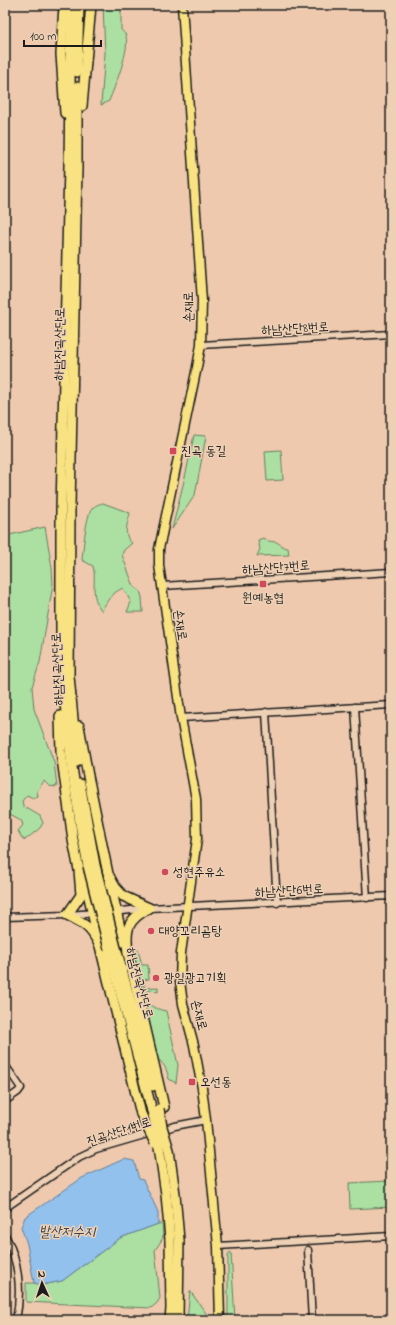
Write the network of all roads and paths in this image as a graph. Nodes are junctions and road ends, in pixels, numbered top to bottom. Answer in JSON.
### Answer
{"nodes":[{"id":1,"x":64,"y":5,"type":"edge"},
{"id":2,"x":71,"y":5,"type":"edge"},
{"id":3,"x":79,"y":5,"type":"edge"},
{"id":4,"x":91,"y":5,"type":"edge"},
{"id":5,"x":182,"y":5,"type":"edge"},
{"id":6,"x":73,"y":167,"type":"junction"},
{"id":7,"x":391,"y":334,"type":"edge"},
{"id":8,"x":201,"y":345,"type":"junction"},
{"id":9,"x":65,"y":508,"type":"junction"},
{"id":10,"x":391,"y":572,"type":"edge"},
{"id":11,"x":162,"y":586,"type":"junction"},
{"id":12,"x":65,"y":654,"type":"junction"},
{"id":13,"x":391,"y":705,"type":"edge"},
{"id":14,"x":355,"y":707,"type":"junction"},
{"id":15,"x":266,"y":712,"type":"junction"},
{"id":16,"x":181,"y":718,"type":"junction"},
{"id":17,"x":79,"y":870,"type":"junction"},
{"id":18,"x":108,"y":874,"type":"junction"},
{"id":19,"x":391,"y":896,"type":"edge"},
{"id":20,"x":366,"y":898,"type":"junction"},
{"id":21,"x":277,"y":903,"type":"junction"},
{"id":22,"x":149,"y":908,"type":"junction"},
{"id":23,"x":187,"y":908,"type":"junction"},
{"id":24,"x":117,"y":912,"type":"junction"},
{"id":25,"x":93,"y":913,"type":"junction"},
{"id":26,"x":67,"y":915,"type":"junction"},
{"id":27,"x":5,"y":917,"type":"edge"},
{"id":28,"x":100,"y":946,"type":"junction"},
{"id":29,"x":128,"y":953,"type":"junction"},
{"id":30,"x":5,"y":1065,"type":"edge"},
{"id":31,"x":5,"y":1101,"type":"edge"},
{"id":32,"x":158,"y":1109,"type":"junction"},
{"id":33,"x":206,"y":1120,"type":"junction"},
{"id":34,"x":158,"y":1151,"type":"junction"},
{"id":35,"x":5,"y":1208,"type":"edge"},
{"id":36,"x":5,"y":1235,"type":"edge"},
{"id":37,"x":391,"y":1236,"type":"edge"},
{"id":38,"x":175,"y":1240,"type":"junction"},
{"id":39,"x":218,"y":1246,"type":"junction"},
{"id":40,"x":308,"y":1250,"type":"dead end"},
{"id":41,"x":16,"y":1320,"type":"edge"},
{"id":42,"x":170,"y":1320,"type":"edge"},
{"id":43,"x":178,"y":1320,"type":"edge"},
{"id":44,"x":220,"y":1320,"type":"edge"},
{"id":45,"x":312,"y":1320,"type":"edge"}],
"edges":[{"from":1,"to":6,"type":"highway"},
{"from":2,"to":6,"type":"highway"},
{"from":3,"to":6,"type":"highway","name":"하남진곡산단로"},
{"from":4,"to":6,"type":"highway"},
{"from":5,"to":8,"type":"main road","name":"손재로"},
{"from":6,"to":9,"type":"highway","name":"하남진곡산단로"},
{"from":7,"to":8,"type":"street","name":"하남산단8번로"},
{"from":8,"to":11,"type":"main road","name":"손재로"},
{"from":9,"to":12,"type":"highway","name":"하남진곡산단로"},
{"from":9,"to":12,"type":"highway","name":"하남진곡산단로"},
{"from":10,"to":11,"type":"street","name":"하남산단7번로"},
{"from":11,"to":16,"type":"main road","name":"손재로"},
{"from":12,"to":17,"type":"highway"},
{"from":12,"to":18,"type":"highway"},
{"from":12,"to":32,"type":"highway","name":"하남진곡산단로","bridge":true},
{"from":13,"to":14,"type":"street"},
{"from":14,"to":15,"type":"street"},
{"from":14,"to":20,"type":"street"},
{"from":15,"to":16,"type":"street"},
{"from":15,"to":21,"type":"street"},
{"from":16,"to":23,"type":"main road","name":"손재로"},
{"from":17,"to":25,"type":"highway"},
{"from":17,"to":26,"type":"highway"},
{"from":18,"to":22,"type":"highway"},
{"from":18,"to":24,"type":"highway"},
{"from":19,"to":20,"type":"street","name":"하남산단6번로"},
{"from":20,"to":21,"type":"street","name":"하남산단6번로"},
{"from":21,"to":23,"type":"street","name":"하남산단6번로"},
{"from":22,"to":23,"type":"street","name":"하남산단6번로"},
{"from":22,"to":24,"type":"street","name":"하남산단6번로"},
{"from":22,"to":29,"type":"highway"},
{"from":23,"to":33,"type":"main road","name":"손재로"},
{"from":24,"to":25,"type":"street","name":"하남산단6번로"},
{"from":24,"to":29,"type":"highway"},
{"from":25,"to":26,"type":"street","name":"하남산단6번로"},
{"from":25,"to":28,"type":"highway"},
{"from":26,"to":27,"type":"street","name":"하남산단6번로"},
{"from":26,"to":28,"type":"highway"},
{"from":28,"to":34,"type":"highway","bridge":true},
{"from":29,"to":32,"type":"highway"},
{"from":30,"to":31,"type":"street"},
{"from":32,"to":34,"type":"highway","name":"하남진곡산단로","bridge":true},
{"from":32,"to":38,"type":"highway","name":"하남진곡산단로","bridge":true},
{"from":33,"to":35,"type":"street","name":"진곡산단1번로"},
{"from":33,"to":39,"type":"main road","name":"손재로"},
{"from":34,"to":38,"type":"highway","name":"하남진곡산단로","bridge":true},
{"from":36,"to":41,"type":"street"},
{"from":37,"to":39,"type":"street"},
{"from":38,"to":42,"type":"highway","name":"하남진곡산단로"},
{"from":38,"to":43,"type":"highway","name":"하남진곡산단로"},
{"from":39,"to":44,"type":"main road","name":"손재로"},
{"from":40,"to":45,"type":"street"}]}
